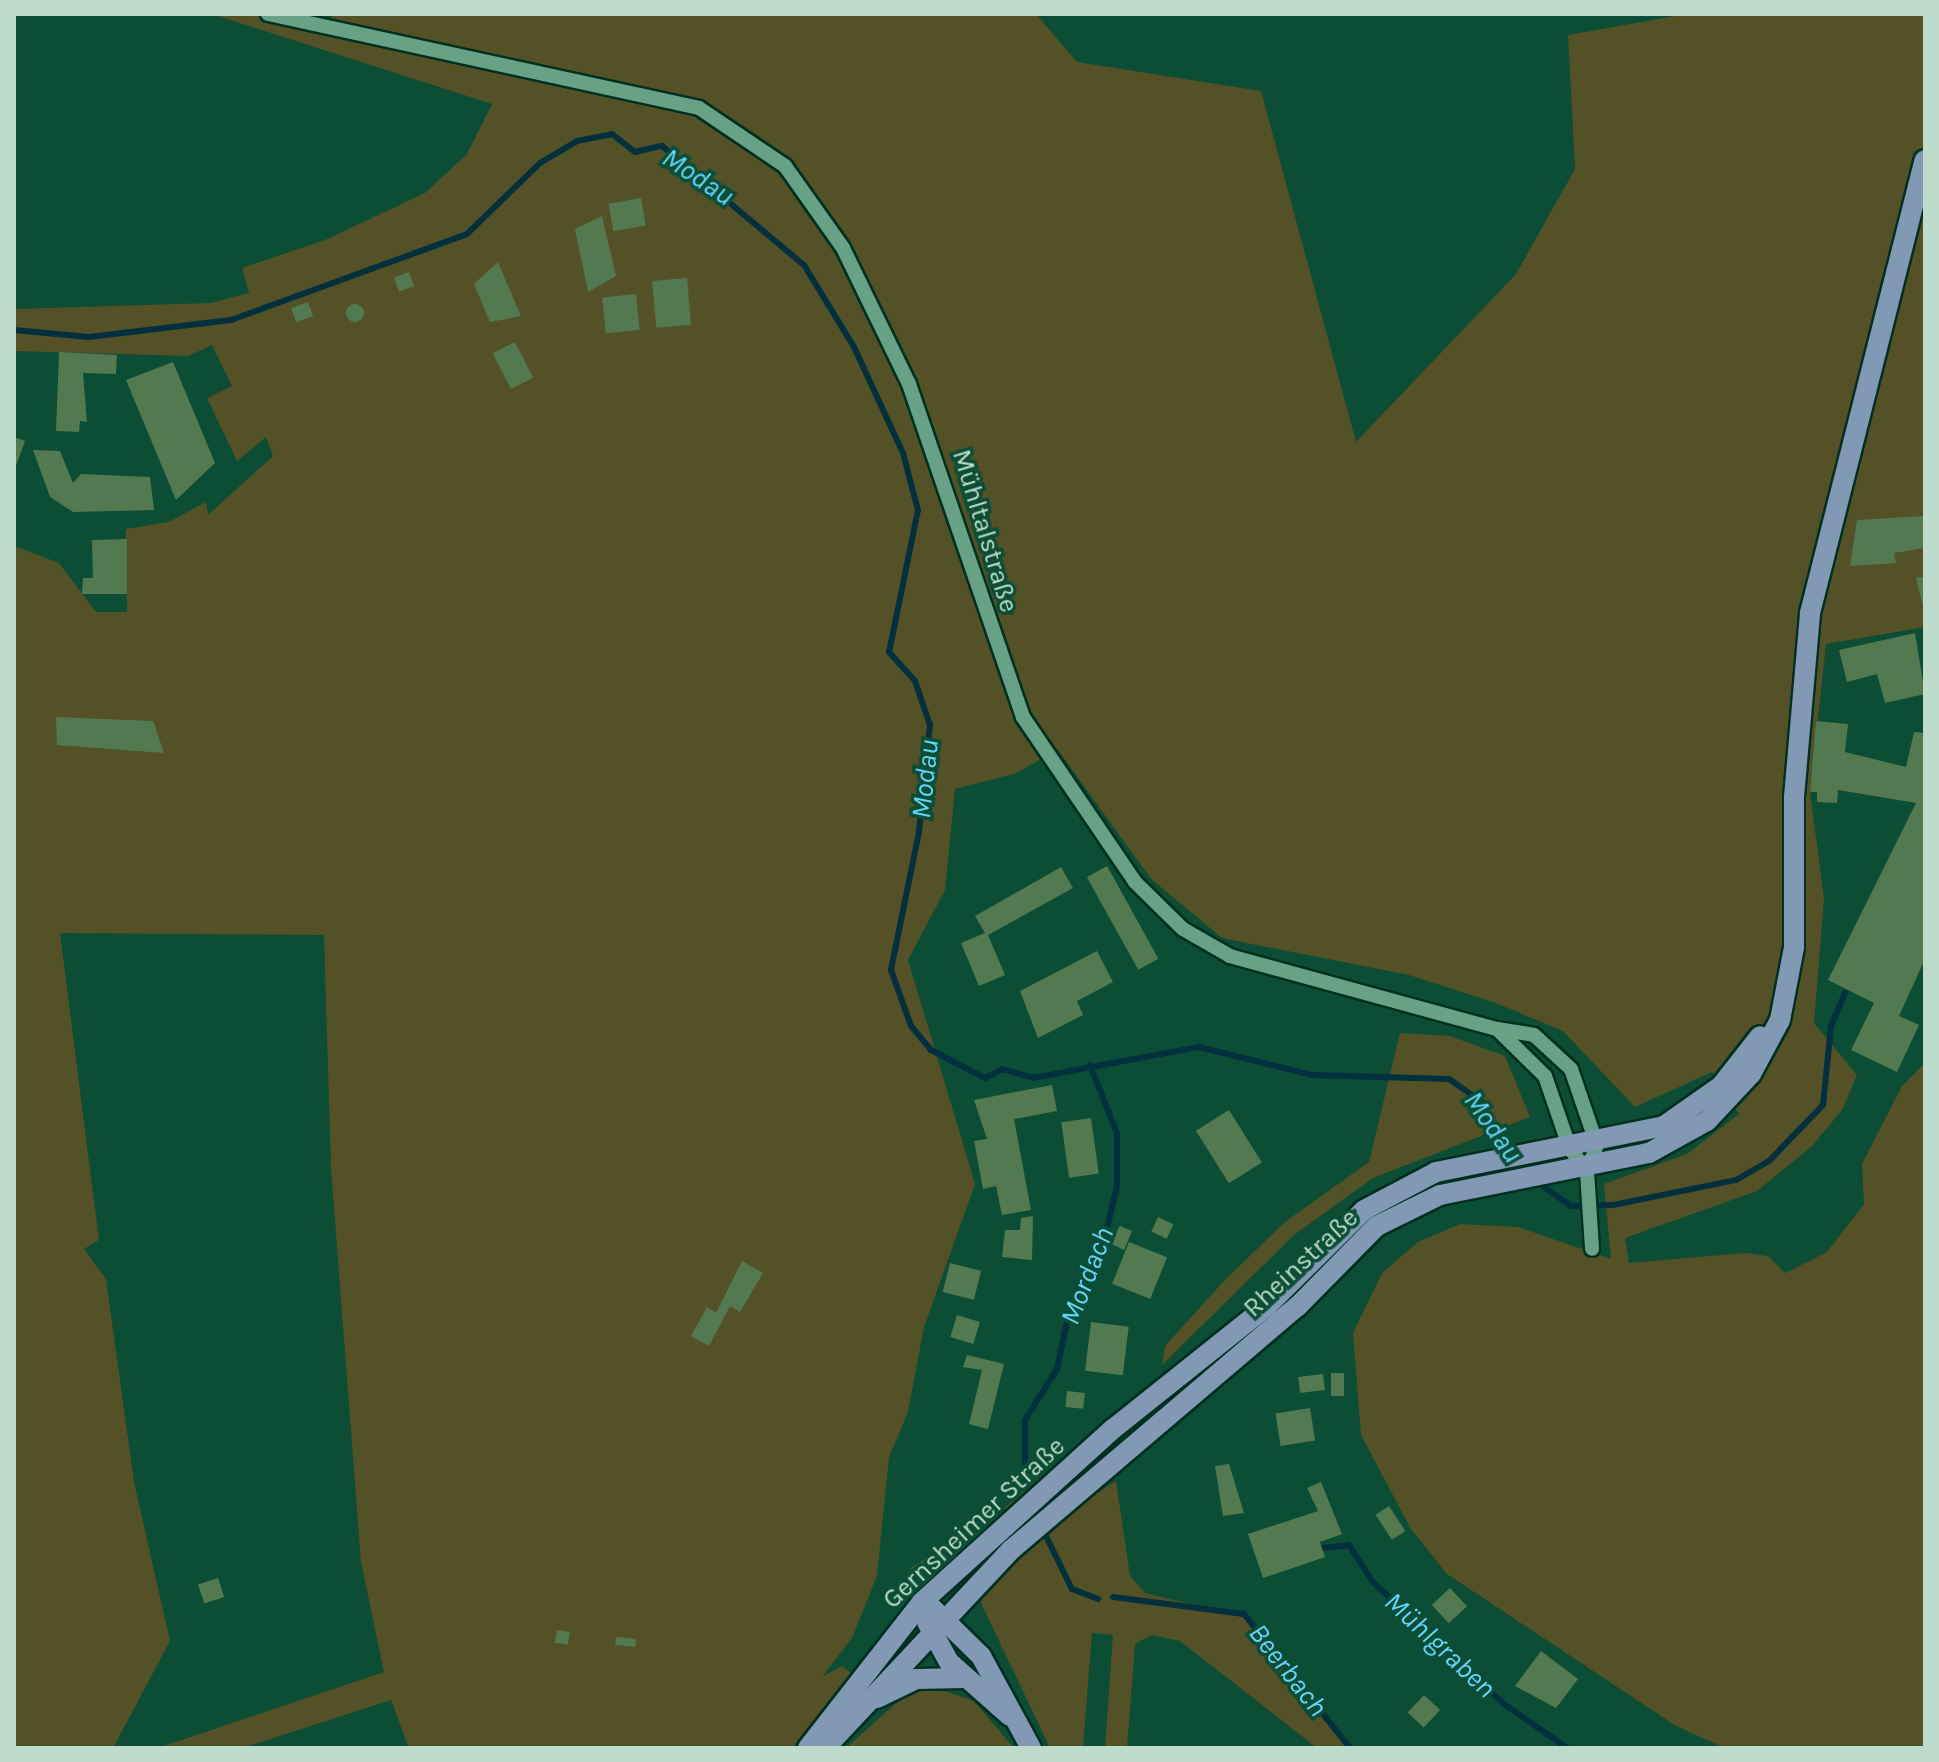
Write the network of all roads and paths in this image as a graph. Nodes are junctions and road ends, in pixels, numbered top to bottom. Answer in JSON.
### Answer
{"nodes":[{"id":1,"x":268,"y":14,"type":"edge"},
{"id":2,"x":1925,"y":160,"type":"edge"},
{"id":3,"x":1790,"y":975,"type":"junction"},
{"id":4,"x":1497,"y":1029,"type":"junction"},
{"id":5,"x":1597,"y":1145,"type":"junction"},
{"id":6,"x":1570,"y":1149,"type":"junction"},
{"id":7,"x":1588,"y":1180,"type":"junction"},
{"id":8,"x":1592,"y":1249,"type":"dead end"},
{"id":9,"x":1090,"y":1450,"type":"joint"},
{"id":10,"x":1106,"y":1467,"type":"joint"},
{"id":11,"x":922,"y":1602,"type":"junction"},
{"id":12,"x":943,"y":1615,"type":"junction"},
{"id":13,"x":929,"y":1632,"type":"junction"},
{"id":14,"x":965,"y":1678,"type":"junction"},
{"id":15,"x":863,"y":1705,"type":"junction"},
{"id":16,"x":1028,"y":1739,"type":"edge"},
{"id":17,"x":808,"y":1748,"type":"edge"},
{"id":18,"x":825,"y":1748,"type":"edge"}],
"edges":[{"from":1,"to":4,"type":"street","name":"Mühltalstraße"},
{"from":2,"to":3,"type":"main road"},
{"from":3,"to":5,"type":"main road","name":"Rheinstraße"},
{"from":3,"to":7,"type":"main road","name":"Rheinstraße"},
{"from":4,"to":5,"type":"street"},
{"from":4,"to":6,"type":"street","name":"Mühltalstraße"},
{"from":5,"to":6,"type":"main road","name":"Rheinstraße"},
{"from":5,"to":7,"type":"street"},
{"from":6,"to":7,"type":"street","name":"Mühltalstraße"},
{"from":6,"to":9,"type":"main road","name":"Rheinstraße"},
{"from":7,"to":8,"type":"street"},
{"from":7,"to":10,"type":"main road","name":"Rheinstraße"},
{"from":9,"to":11,"type":"main road","name":"Gernsheimer Straße"},
{"from":10,"to":12,"type":"main road","name":"Gernsheimer Straße"},
{"from":11,"to":12,"type":"main road"},
{"from":11,"to":13,"type":"main road"},
{"from":11,"to":17,"type":"main road","name":"Gernsheimer Straße"},
{"from":12,"to":13,"type":"main road"},
{"from":12,"to":16,"type":"main road"},
{"from":13,"to":14,"type":"main road"},
{"from":13,"to":15,"type":"main road","name":"Gernsheimer Straße"},
{"from":14,"to":15,"type":"main road"},
{"from":14,"to":16,"type":"main road"},
{"from":15,"to":18,"type":"main road","name":"Gernsheimer Straße"}]}
